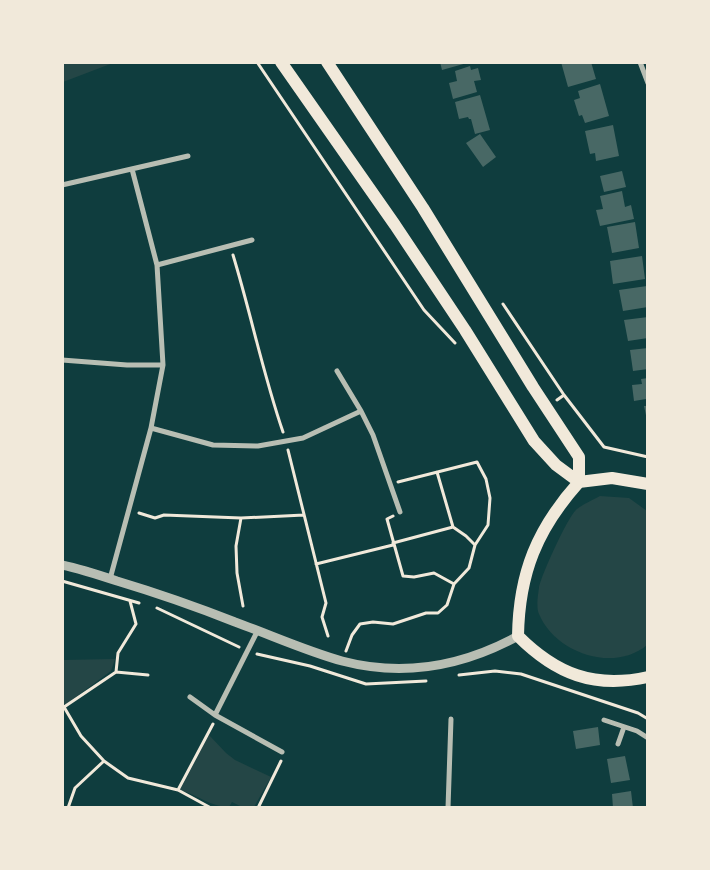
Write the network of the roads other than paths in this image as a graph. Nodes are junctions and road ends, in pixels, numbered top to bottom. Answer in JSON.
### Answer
{"nodes":[{"id":1,"x":281,"y":62,"type":"edge"},
{"id":2,"x":327,"y":62,"type":"edge"},
{"id":3,"x":640,"y":62,"type":"edge"},
{"id":4,"x":648,"y":83,"type":"edge"},
{"id":5,"x":188,"y":156,"type":"dead end"},
{"id":6,"x":132,"y":169,"type":"junction"},
{"id":7,"x":62,"y":185,"type":"edge"},
{"id":8,"x":252,"y":240,"type":"dead end"},
{"id":9,"x":157,"y":265,"type":"junction"},
{"id":10,"x":62,"y":360,"type":"edge"},
{"id":11,"x":163,"y":365,"type":"junction"},
{"id":12,"x":337,"y":370,"type":"dead end"},
{"id":13,"x":361,"y":411,"type":"junction"},
{"id":14,"x":151,"y":428,"type":"junction"},
{"id":15,"x":579,"y":482,"type":"junction"},
{"id":16,"x":648,"y":484,"type":"edge"},
{"id":17,"x":400,"y":512,"type":"road end"},
{"id":18,"x":62,"y":565,"type":"edge"},
{"id":19,"x":110,"y":579,"type":"junction"},
{"id":20,"x":258,"y":630,"type":"junction"},
{"id":21,"x":518,"y":636,"type":"junction"},
{"id":22,"x":648,"y":677,"type":"edge"},
{"id":23,"x":190,"y":697,"type":"dead end"},
{"id":24,"x":216,"y":715,"type":"junction"},
{"id":25,"x":451,"y":719,"type":"dead end"},
{"id":26,"x":604,"y":720,"type":"dead end"},
{"id":27,"x":624,"y":727,"type":"junction"},
{"id":28,"x":648,"y":738,"type":"edge"},
{"id":29,"x":618,"y":744,"type":"dead end"},
{"id":30,"x":282,"y":752,"type":"road end"},
{"id":31,"x":448,"y":808,"type":"edge"}],
"edges":[{"from":1,"to":15,"type":"main road"},
{"from":2,"to":15,"type":"main road"},
{"from":3,"to":4,"type":"street"},
{"from":5,"to":6,"type":"street"},
{"from":6,"to":7,"type":"street"},
{"from":6,"to":9,"type":"street"},
{"from":8,"to":9,"type":"street"},
{"from":9,"to":11,"type":"street"},
{"from":10,"to":11,"type":"street"},
{"from":11,"to":14,"type":"street"},
{"from":12,"to":13,"type":"street"},
{"from":13,"to":14,"type":"street"},
{"from":13,"to":17,"type":"street"},
{"from":14,"to":19,"type":"street"},
{"from":15,"to":16,"type":"main road"},
{"from":15,"to":21,"type":"main road"},
{"from":18,"to":19,"type":"street"},
{"from":19,"to":20,"type":"street"},
{"from":20,"to":21,"type":"street"},
{"from":20,"to":24,"type":"street"},
{"from":21,"to":22,"type":"main road"},
{"from":23,"to":24,"type":"street"},
{"from":24,"to":30,"type":"street"},
{"from":25,"to":31,"type":"street"},
{"from":26,"to":27,"type":"street"},
{"from":27,"to":28,"type":"street"},
{"from":27,"to":29,"type":"street"}]}
